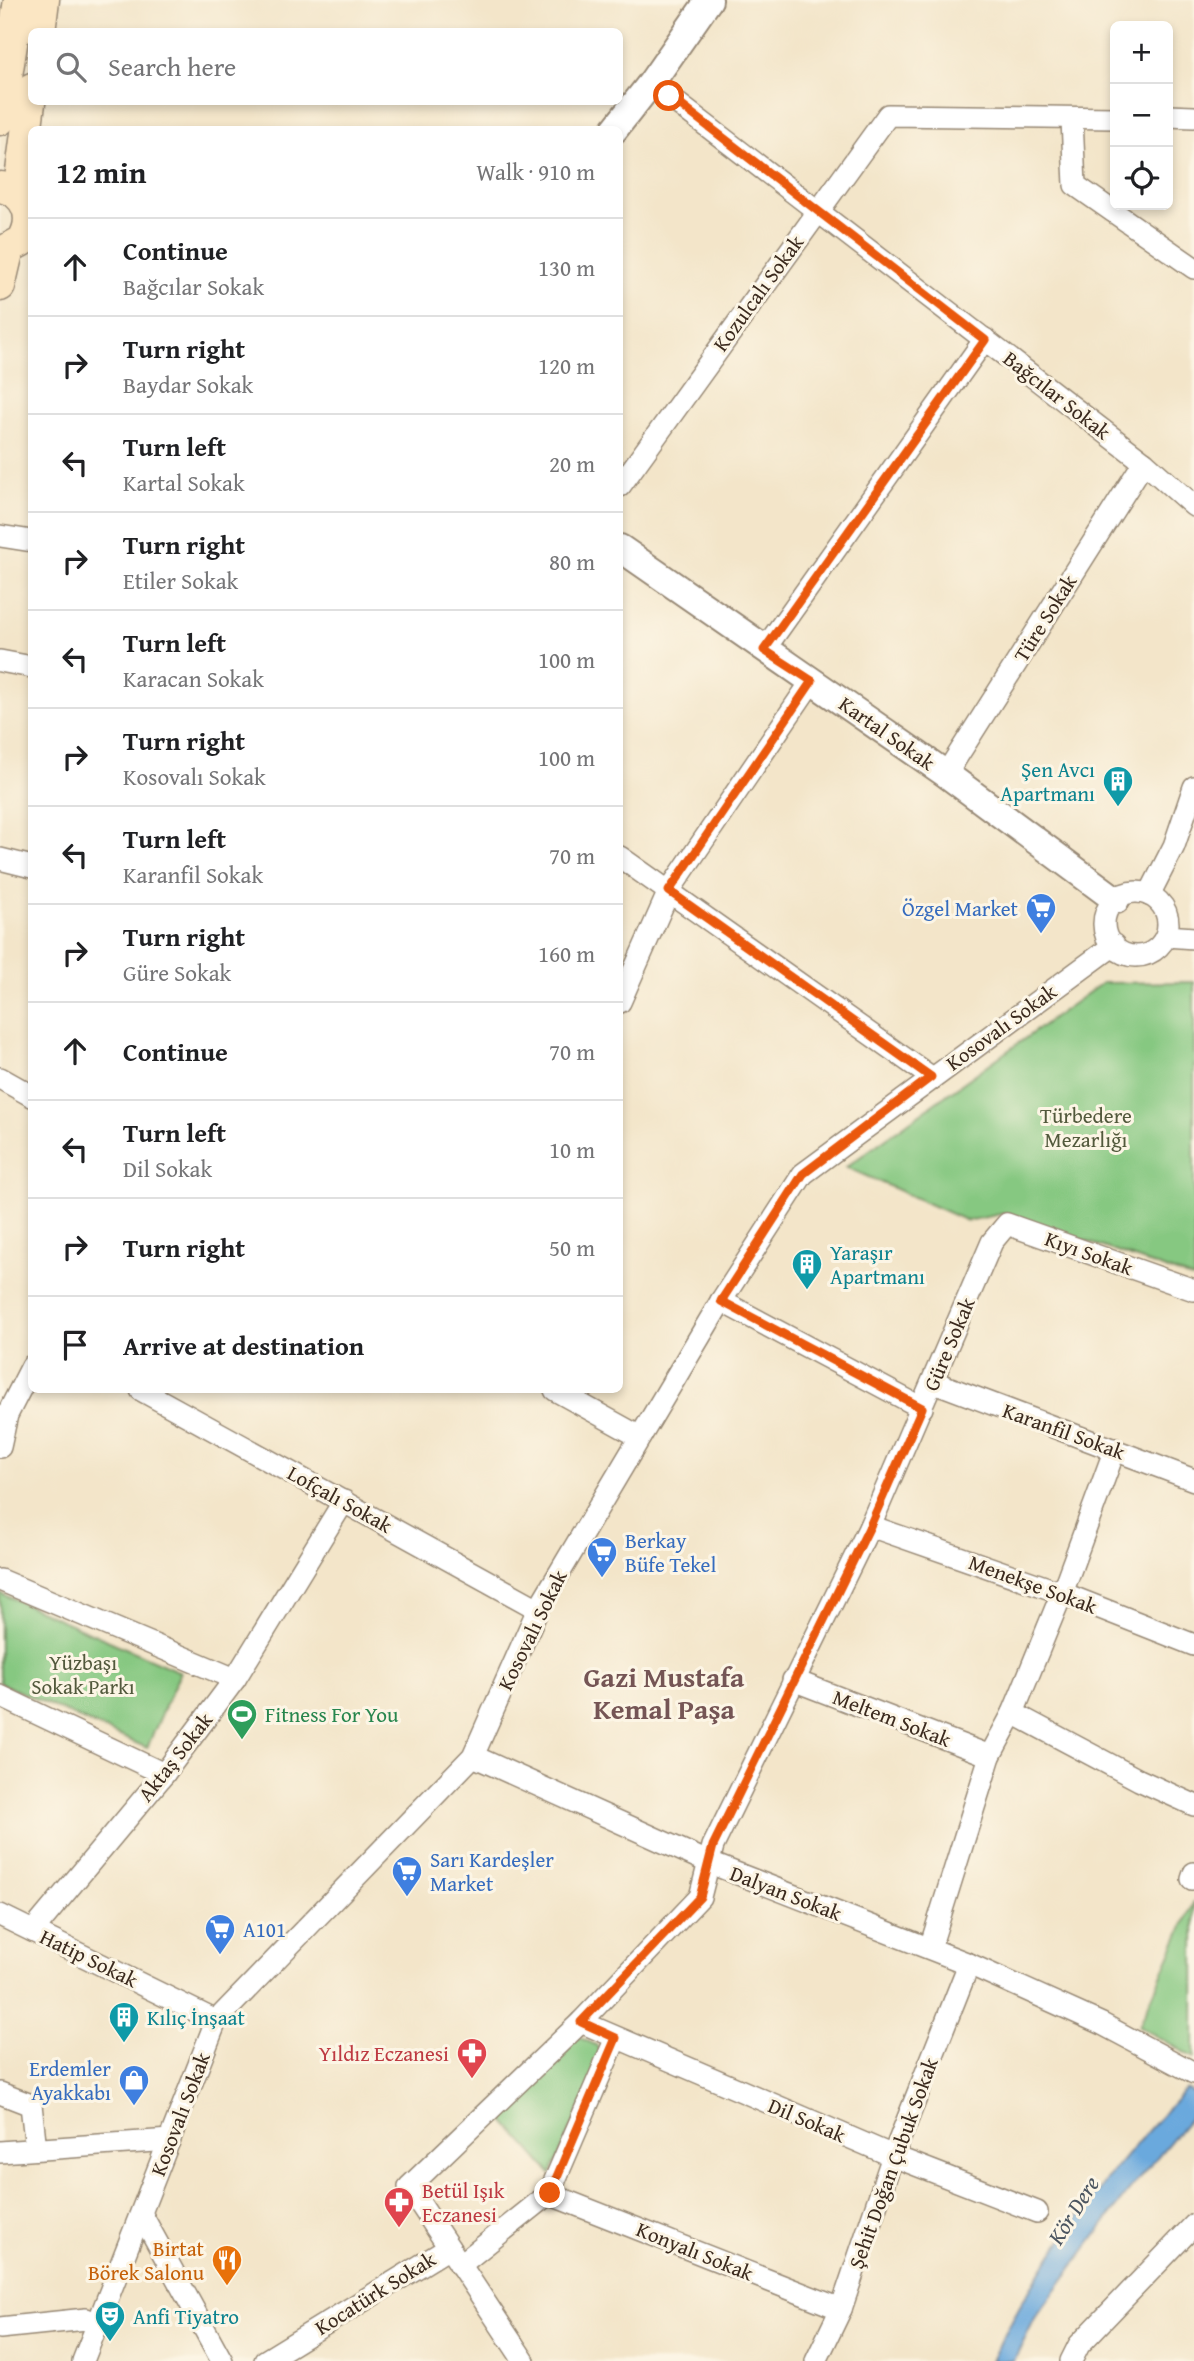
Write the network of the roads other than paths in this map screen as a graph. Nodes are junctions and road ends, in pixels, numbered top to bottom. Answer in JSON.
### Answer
{"nodes":[{"id":1,"x":19,"y":0,"type":"edge"},
{"id":2,"x":44,"y":0,"type":"edge"},
{"id":3,"x":709,"y":0,"type":"edge"},
{"id":4,"x":40,"y":28,"type":"edge"},
{"id":5,"x":651,"y":83,"type":"junction"},
{"id":6,"x":28,"y":105,"type":"edge"},
{"id":7,"x":1173,"y":116,"type":"edge"},
{"id":8,"x":1194,"y":117,"type":"edge"},
{"id":9,"x":1110,"y":118,"type":"edge"},
{"id":10,"x":0,"y":120,"type":"edge"},
{"id":11,"x":1072,"y":120,"type":"junction"},
{"id":12,"x":617,"y":126,"type":"edge"},
{"id":13,"x":9,"y":190,"type":"edge"},
{"id":14,"x":818,"y":211,"type":"junction"},
{"id":15,"x":21,"y":239,"type":"edge"},
{"id":16,"x":1194,"y":268,"type":"edge"},
{"id":17,"x":0,"y":286,"type":"edge"},
{"id":18,"x":985,"y":340,"type":"junction"},
{"id":19,"x":1144,"y":462,"type":"junction"},
{"id":20,"x":623,"y":482,"type":"edge"},
{"id":21,"x":1194,"y":506,"type":"edge"},
{"id":22,"x":0,"y":536,"type":"edge"},
{"id":23,"x":28,"y":540,"type":"edge"},
{"id":24,"x":623,"y":550,"type":"edge"},
{"id":25,"x":764,"y":650,"type":"junction"},
{"id":26,"x":0,"y":662,"type":"edge"},
{"id":27,"x":28,"y":666,"type":"edge"},
{"id":28,"x":812,"y":681,"type":"junction"},
{"id":29,"x":946,"y":774,"type":"junction"},
{"id":30,"x":1194,"y":787,"type":"edge"},
{"id":31,"x":0,"y":859,"type":"edge"},
{"id":32,"x":623,"y":859,"type":"edge"},
{"id":33,"x":28,"y":866,"type":"edge"},
{"id":34,"x":669,"y":891,"type":"junction"},
{"id":35,"x":1149,"y":895,"type":"junction"},
{"id":36,"x":1116,"y":900,"type":"junction"},
{"id":37,"x":1166,"y":936,"type":"junction"},
{"id":38,"x":1194,"y":938,"type":"edge"},
{"id":39,"x":1114,"y":945,"type":"junction"},
{"id":40,"x":623,"y":995,"type":"edge"},
{"id":41,"x":931,"y":1077,"type":"junction"},
{"id":42,"x":0,"y":1078,"type":"edge"},
{"id":43,"x":28,"y":1094,"type":"edge"},
{"id":44,"x":992,"y":1242,"type":"joint"},
{"id":45,"x":1194,"y":1290,"type":"edge"},
{"id":46,"x":721,"y":1301,"type":"junction"},
{"id":47,"x":28,"y":1374,"type":"edge"},
{"id":48,"x":934,"y":1382,"type":"junction"},
{"id":49,"x":146,"y":1393,"type":"edge"},
{"id":50,"x":560,"y":1393,"type":"edge"},
{"id":51,"x":922,"y":1408,"type":"junction"},
{"id":52,"x":640,"y":1437,"type":"junction"},
{"id":53,"x":0,"y":1447,"type":"edge"},
{"id":54,"x":1115,"y":1449,"type":"junction"},
{"id":55,"x":1194,"y":1480,"type":"edge"},
{"id":56,"x":344,"y":1501,"type":"junction"},
{"id":57,"x":870,"y":1526,"type":"junction"},
{"id":58,"x":0,"y":1580,"type":"edge"},
{"id":59,"x":1062,"y":1593,"type":"junction"},
{"id":60,"x":538,"y":1609,"type":"junction"},
{"id":61,"x":1194,"y":1645,"type":"edge"},
{"id":62,"x":235,"y":1679,"type":"junction"},
{"id":63,"x":793,"y":1680,"type":"junction"},
{"id":64,"x":0,"y":1696,"type":"edge"},
{"id":65,"x":1013,"y":1713,"type":"junction"},
{"id":66,"x":473,"y":1756,"type":"junction"},
{"id":67,"x":990,"y":1756,"type":"junction"},
{"id":68,"x":164,"y":1774,"type":"junction"},
{"id":69,"x":1194,"y":1805,"type":"edge"},
{"id":70,"x":710,"y":1863,"type":"junction"},
{"id":71,"x":0,"y":1914,"type":"edge"},
{"id":72,"x":33,"y":1931,"type":"junction"},
{"id":73,"x":930,"y":1948,"type":"junction"},
{"id":74,"x":969,"y":1964,"type":"junction"},
{"id":75,"x":216,"y":2021,"type":"junction"},
{"id":76,"x":581,"y":2022,"type":"junction"},
{"id":77,"x":616,"y":2038,"type":"junction"},
{"id":78,"x":1194,"y":2073,"type":"edge"},
{"id":79,"x":0,"y":2093,"type":"edge"},
{"id":80,"x":170,"y":2140,"type":"junction"},
{"id":81,"x":36,"y":2149,"type":"junction"},
{"id":82,"x":0,"y":2152,"type":"edge"},
{"id":83,"x":893,"y":2156,"type":"junction"},
{"id":84,"x":550,"y":2193,"type":"junction"},
{"id":85,"x":1037,"y":2212,"type":"dead end"},
{"id":86,"x":142,"y":2215,"type":"junction"},
{"id":87,"x":1194,"y":2225,"type":"edge"},
{"id":88,"x":454,"y":2256,"type":"junction"},
{"id":89,"x":841,"y":2309,"type":"junction"},
{"id":90,"x":96,"y":2323,"type":"junction"},
{"id":91,"x":0,"y":2329,"type":"edge"},
{"id":92,"x":83,"y":2361,"type":"edge"},
{"id":93,"x":222,"y":2361,"type":"edge"},
{"id":94,"x":265,"y":2361,"type":"edge"},
{"id":95,"x":524,"y":2361,"type":"edge"},
{"id":96,"x":816,"y":2361,"type":"edge"},
{"id":97,"x":1071,"y":2361,"type":"edge"}],
"edges":[{"from":1,"to":10,"type":"main road"},
{"from":2,"to":4,"type":"main road"},
{"from":3,"to":5,"type":"street"},
{"from":5,"to":12,"type":"street"},
{"from":5,"to":14,"type":"street","name":"Bağcılar Sokak"},
{"from":6,"to":13,"type":"main road"},
{"from":7,"to":8,"type":"street"},
{"from":9,"to":11,"type":"street","name":"Kozulcalı Sokak"},
{"from":11,"to":14,"type":"street","name":"Kozulcalı Sokak"},
{"from":11,"to":16,"type":"street"},
{"from":13,"to":15,"type":"main road"},
{"from":14,"to":18,"type":"street","name":"Bağcılar Sokak"},
{"from":14,"to":20,"type":"street","name":"Kozulcalı Sokak"},
{"from":15,"to":17,"type":"main road"},
{"from":18,"to":19,"type":"street","name":"Bağcılar Sokak"},
{"from":18,"to":25,"type":"street"},
{"from":19,"to":21,"type":"street","name":"Bağcılar Sokak"},
{"from":19,"to":29,"type":"street","name":"Türe Sokak"},
{"from":22,"to":23,"type":"street"},
{"from":24,"to":25,"type":"street","name":"Kartal Sokak"},
{"from":25,"to":28,"type":"street","name":"Kartal Sokak"},
{"from":26,"to":27,"type":"street"},
{"from":28,"to":29,"type":"street","name":"Kartal Sokak"},
{"from":28,"to":34,"type":"street"},
{"from":29,"to":36,"type":"street","name":"Kartal Sokak"},
{"from":30,"to":35,"type":"street"},
{"from":31,"to":33,"type":"street"},
{"from":32,"to":34,"type":"street"},
{"from":34,"to":40,"type":"street"},
{"from":34,"to":41,"type":"street"},
{"from":35,"to":36,"type":"street"},
{"from":35,"to":37,"type":"street"},
{"from":36,"to":39,"type":"street"},
{"from":37,"to":38,"type":"street"},
{"from":37,"to":39,"type":"street"},
{"from":39,"to":41,"type":"street","name":"Kosovalı Sokak"},
{"from":41,"to":46,"type":"street","name":"Kosovalı Sokak"},
{"from":42,"to":43,"type":"street"},
{"from":44,"to":45,"type":"street","name":"Kıyı Sokak"},
{"from":44,"to":48,"type":"street","name":"Güre Sokak"},
{"from":46,"to":51,"type":"street"},
{"from":46,"to":52,"type":"street","name":"Kosovalı Sokak"},
{"from":47,"to":53,"type":"street"},
{"from":48,"to":51,"type":"street","name":"Güre Sokak"},
{"from":48,"to":54,"type":"street","name":"Karanfil Sokak"},
{"from":49,"to":56,"type":"street","name":"Lofçalı Sokak"},
{"from":50,"to":52,"type":"street"},
{"from":51,"to":57,"type":"street","name":"Güre Sokak"},
{"from":52,"to":60,"type":"street","name":"Kosovalı Sokak"},
{"from":54,"to":55,"type":"street","name":"Karanfil Sokak"},
{"from":54,"to":59,"type":"street"},
{"from":56,"to":60,"type":"street","name":"Lofçalı Sokak"},
{"from":56,"to":62,"type":"street","name":"Aktaş Sokak"},
{"from":57,"to":59,"type":"street","name":"Menekşe Sokak"},
{"from":57,"to":63,"type":"street","name":"Güre Sokak"},
{"from":58,"to":62,"type":"street"},
{"from":59,"to":61,"type":"street","name":"Menekşe Sokak"},
{"from":59,"to":65,"type":"street"},
{"from":60,"to":66,"type":"street","name":"Kosovalı Sokak"},
{"from":62,"to":68,"type":"street","name":"Aktaş Sokak"},
{"from":63,"to":67,"type":"street","name":"Meltem Sokak"},
{"from":63,"to":70,"type":"street","name":"Güre Sokak"},
{"from":64,"to":68,"type":"street"},
{"from":65,"to":67,"type":"street"},
{"from":65,"to":69,"type":"street"},
{"from":66,"to":70,"type":"street","name":"Dalyan Sokak"},
{"from":66,"to":75,"type":"street","name":"Kosovalı Sokak"},
{"from":67,"to":73,"type":"street"},
{"from":68,"to":72,"type":"street","name":"Aktaş Sokak"},
{"from":70,"to":73,"type":"street","name":"Dalyan Sokak"},
{"from":70,"to":76,"type":"street","name":"Güre Sokak"},
{"from":71,"to":72,"type":"street","name":"Hatip Sokak"},
{"from":72,"to":75,"type":"street","name":"Hatip Sokak"},
{"from":73,"to":74,"type":"street","name":"Dalyan Sokak"},
{"from":74,"to":78,"type":"street","name":"Dalyan Sokak"},
{"from":74,"to":83,"type":"street","name":"Şehit Doğan Çubuk Sokak"},
{"from":75,"to":80,"type":"street","name":"Kosovalı Sokak"},
{"from":76,"to":77,"type":"street","name":"Dil Sokak"},
{"from":76,"to":88,"type":"street","name":"Güre Sokak"},
{"from":77,"to":83,"type":"street","name":"Dil Sokak"},
{"from":77,"to":84,"type":"street"},
{"from":79,"to":81,"type":"street"},
{"from":80,"to":81,"type":"street"},
{"from":80,"to":86,"type":"street","name":"Kosovalı Sokak"},
{"from":81,"to":82,"type":"street"},
{"from":83,"to":85,"type":"street","name":"Dil Sokak"},
{"from":83,"to":89,"type":"street","name":"Şehit Doğan Çubuk Sokak"},
{"from":84,"to":88,"type":"street","name":"Kocatürk Sokak"},
{"from":84,"to":89,"type":"street","name":"Konyalı Sokak"},
{"from":86,"to":90,"type":"street","name":"Kosovalı Sokak"},
{"from":86,"to":93,"type":"street"},
{"from":87,"to":97,"type":"street"},
{"from":88,"to":94,"type":"street","name":"Kocatürk Sokak"},
{"from":88,"to":95,"type":"street"},
{"from":89,"to":96,"type":"street","name":"Şehit Doğan Çubuk Sokak"},
{"from":90,"to":91,"type":"street"},
{"from":90,"to":92,"type":"street","name":"Kosovalı Sokak"}]}
